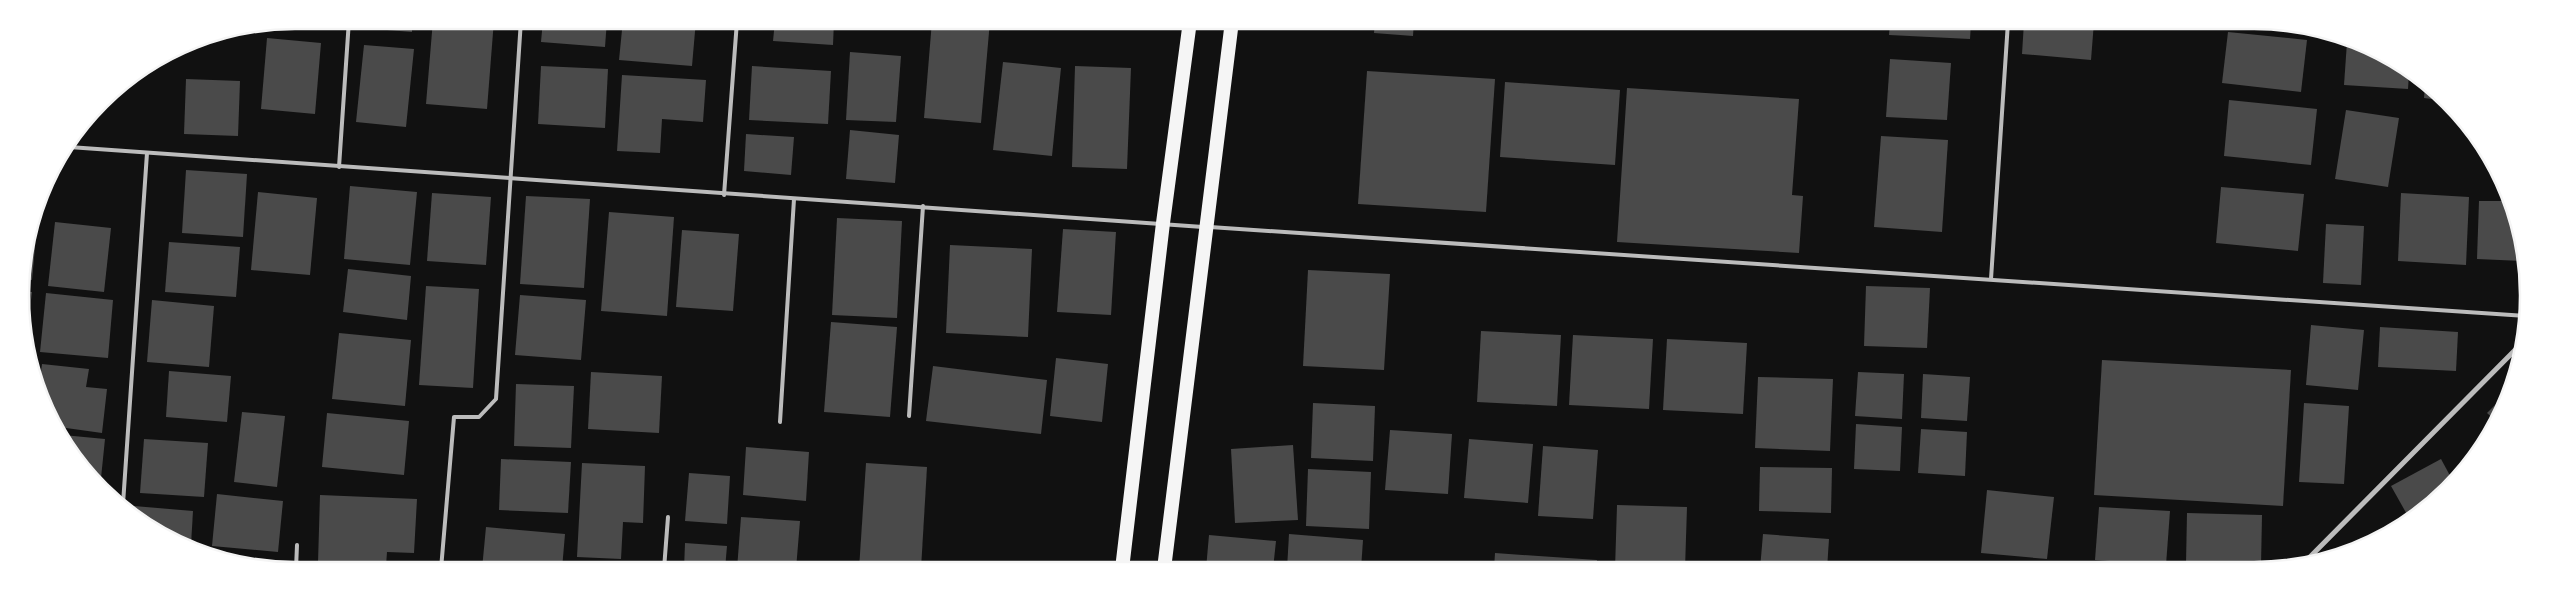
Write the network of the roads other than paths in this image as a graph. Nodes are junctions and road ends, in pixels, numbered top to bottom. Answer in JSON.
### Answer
{"nodes":[{"id":1,"x":347,"y":29,"type":"edge"},
{"id":2,"x":520,"y":29,"type":"edge"},
{"id":3,"x":736,"y":29,"type":"edge"},
{"id":4,"x":1189,"y":29,"type":"edge"},
{"id":5,"x":1231,"y":29,"type":"edge"},
{"id":6,"x":2008,"y":29,"type":"edge"},
{"id":7,"x":74,"y":147,"type":"edge"},
{"id":8,"x":147,"y":153,"type":"junction"},
{"id":9,"x":339,"y":167,"type":"junction"},
{"id":10,"x":512,"y":179,"type":"junction"},
{"id":11,"x":724,"y":195,"type":"junction"},
{"id":12,"x":794,"y":199,"type":"junction"},
{"id":13,"x":923,"y":206,"type":"junction"},
{"id":14,"x":1163,"y":223,"type":"junction"},
{"id":15,"x":1205,"y":227,"type":"junction"},
{"id":16,"x":1991,"y":279,"type":"junction"},
{"id":17,"x":2520,"y":316,"type":"edge"},
{"id":18,"x":2514,"y":351,"type":"edge"},
{"id":19,"x":909,"y":416,"type":"dead end"},
{"id":20,"x":780,"y":422,"type":"dead end"},
{"id":21,"x":123,"y":499,"type":"edge"},
{"id":22,"x":668,"y":517,"type":"dead end"},
{"id":23,"x":297,"y":545,"type":"dead end"},
{"id":24,"x":2311,"y":556,"type":"edge"},
{"id":25,"x":296,"y":562,"type":"edge"},
{"id":26,"x":442,"y":562,"type":"edge"},
{"id":27,"x":665,"y":562,"type":"edge"},
{"id":28,"x":1123,"y":562,"type":"edge"},
{"id":29,"x":1165,"y":562,"type":"edge"}],
"edges":[{"from":1,"to":9,"type":"lane"},
{"from":2,"to":10,"type":"lane"},
{"from":3,"to":11,"type":"lane"},
{"from":4,"to":14,"type":"highway"},
{"from":5,"to":15,"type":"highway"},
{"from":6,"to":16,"type":"lane"},
{"from":7,"to":8,"type":"lane"},
{"from":8,"to":9,"type":"lane"},
{"from":8,"to":21,"type":"lane"},
{"from":9,"to":10,"type":"lane"},
{"from":10,"to":11,"type":"lane"},
{"from":10,"to":26,"type":"lane"},
{"from":11,"to":12,"type":"lane"},
{"from":12,"to":13,"type":"lane"},
{"from":12,"to":20,"type":"lane"},
{"from":13,"to":14,"type":"lane"},
{"from":13,"to":19,"type":"lane"},
{"from":14,"to":15,"type":"lane"},
{"from":14,"to":28,"type":"highway"},
{"from":15,"to":16,"type":"lane"},
{"from":15,"to":29,"type":"highway"},
{"from":16,"to":17,"type":"lane"},
{"from":18,"to":24,"type":"street"},
{"from":22,"to":27,"type":"lane"},
{"from":23,"to":25,"type":"lane"}]}
